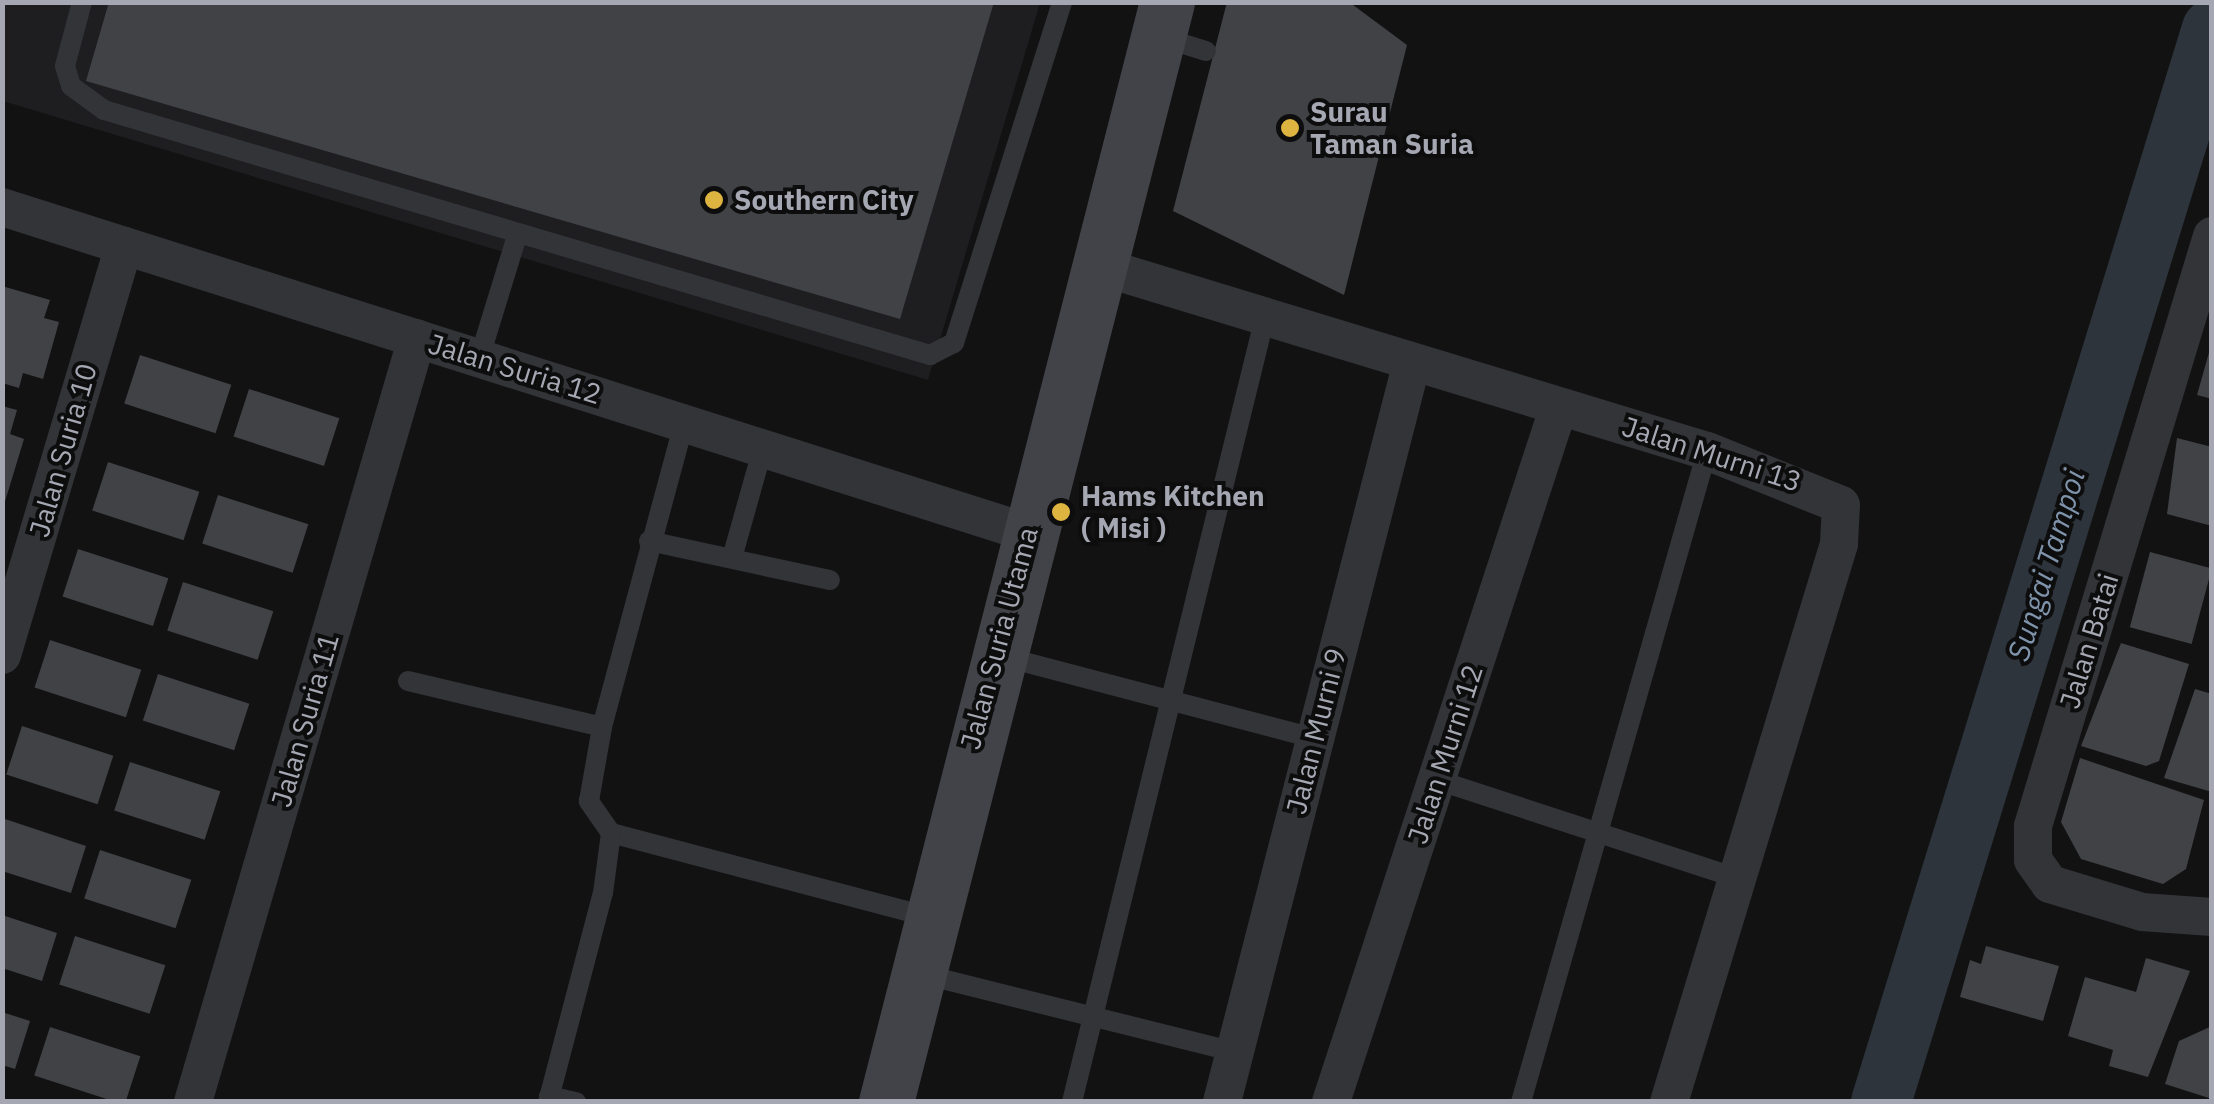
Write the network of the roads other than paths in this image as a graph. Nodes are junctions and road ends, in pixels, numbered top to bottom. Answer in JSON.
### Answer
{"nodes":[{"id":1,"x":82,"y":2,"type":"edge"},
{"id":2,"x":1062,"y":2,"type":"edge"},
{"id":3,"x":1177,"y":30,"type":"edge"},
{"id":4,"x":2,"y":207,"type":"edge"},
{"id":5,"x":516,"y":236,"type":"junction"},
{"id":6,"x":2212,"y":236,"type":"edge"},
{"id":7,"x":124,"y":246,"type":"junction"},
{"id":8,"x":1099,"y":266,"type":"junction"},
{"id":9,"x":1265,"y":316,"type":"junction"},
{"id":10,"x":417,"y":338,"type":"junction"},
{"id":11,"x":480,"y":356,"type":"junction"},
{"id":12,"x":1412,"y":362,"type":"junction"},
{"id":13,"x":1559,"y":406,"type":"junction"},
{"id":14,"x":684,"y":423,"type":"junction"},
{"id":15,"x":763,"y":448,"type":"junction"},
{"id":16,"x":1707,"y":451,"type":"junction"},
{"id":17,"x":1026,"y":532,"type":"junction"},
{"id":18,"x":649,"y":541,"type":"junction"},
{"id":19,"x":732,"y":558,"type":"junction"},
{"id":20,"x":830,"y":580,"type":"dead end"},
{"id":21,"x":2,"y":654,"type":"edge"},
{"id":22,"x":994,"y":654,"type":"junction"},
{"id":23,"x":408,"y":681,"type":"dead end"},
{"id":24,"x":1170,"y":700,"type":"junction"},
{"id":25,"x":602,"y":727,"type":"junction"},
{"id":26,"x":1314,"y":738,"type":"junction"},
{"id":27,"x":1437,"y":780,"type":"junction"},
{"id":28,"x":1600,"y":826,"type":"junction"},
{"id":29,"x":612,"y":833,"type":"junction"},
{"id":30,"x":1738,"y":878,"type":"junction"},
{"id":31,"x":2212,"y":916,"type":"edge"},
{"id":32,"x":928,"y":917,"type":"junction"},
{"id":33,"x":915,"y":972,"type":"junction"},
{"id":34,"x":1090,"y":1013,"type":"junction"},
{"id":35,"x":1235,"y":1052,"type":"junction"},
{"id":36,"x":548,"y":1099,"type":"edge"},
{"id":37,"x":1226,"y":1100,"type":"edge"},
{"id":38,"x":193,"y":1102,"type":"edge"},
{"id":39,"x":576,"y":1102,"type":"edge"},
{"id":40,"x":886,"y":1102,"type":"edge"},
{"id":41,"x":1072,"y":1102,"type":"edge"},
{"id":42,"x":1332,"y":1102,"type":"edge"},
{"id":43,"x":1521,"y":1102,"type":"edge"},
{"id":44,"x":1668,"y":1102,"type":"edge"}],
"edges":[{"from":1,"to":5,"type":"lane"},
{"from":2,"to":5,"type":"lane"},
{"from":3,"to":8,"type":"main road","name":"Jalan Suria Utama"},
{"from":4,"to":7,"type":"street","name":"Jalan Suria 12"},
{"from":5,"to":11,"type":"lane"},
{"from":6,"to":31,"type":"street","name":"Jalan Batai"},
{"from":7,"to":10,"type":"street","name":"Jalan Suria 12"},
{"from":7,"to":21,"type":"street","name":"Jalan Suria 10"},
{"from":8,"to":9,"type":"street","name":"Jalan Murni 13"},
{"from":8,"to":17,"type":"main road","name":"Jalan Suria Utama"},
{"from":9,"to":12,"type":"street","name":"Jalan Murni 13"},
{"from":9,"to":24,"type":"lane"},
{"from":10,"to":11,"type":"street","name":"Jalan Suria 12"},
{"from":10,"to":38,"type":"street","name":"Jalan Suria 11"},
{"from":11,"to":14,"type":"street","name":"Jalan Suria 12"},
{"from":12,"to":13,"type":"street","name":"Jalan Murni 13"},
{"from":12,"to":26,"type":"street","name":"Jalan Murni 9"},
{"from":13,"to":16,"type":"street","name":"Jalan Murni 13"},
{"from":13,"to":27,"type":"street","name":"Jalan Murni 12"},
{"from":14,"to":15,"type":"street","name":"Jalan Suria 12"},
{"from":14,"to":18,"type":"lane"},
{"from":15,"to":17,"type":"street","name":"Jalan Suria 12"},
{"from":15,"to":19,"type":"lane"},
{"from":16,"to":28,"type":"lane"},
{"from":16,"to":30,"type":"street","name":"Jalan Murni 13"},
{"from":17,"to":22,"type":"main road","name":"Jalan Suria Utama"},
{"from":18,"to":19,"type":"lane"},
{"from":18,"to":25,"type":"lane"},
{"from":19,"to":20,"type":"lane"},
{"from":22,"to":24,"type":"lane"},
{"from":22,"to":32,"type":"main road","name":"Jalan Suria Utama"},
{"from":23,"to":25,"type":"lane"},
{"from":24,"to":26,"type":"lane"},
{"from":24,"to":34,"type":"lane"},
{"from":25,"to":29,"type":"lane"},
{"from":26,"to":35,"type":"street","name":"Jalan Murni 9"},
{"from":27,"to":28,"type":"lane"},
{"from":27,"to":42,"type":"street","name":"Jalan Murni 12"},
{"from":28,"to":30,"type":"lane"},
{"from":28,"to":43,"type":"lane"},
{"from":29,"to":32,"type":"lane"},
{"from":29,"to":36,"type":"lane"},
{"from":30,"to":44,"type":"street","name":"Jalan Murni 13"},
{"from":32,"to":33,"type":"main road","name":"Jalan Suria Utama"},
{"from":33,"to":34,"type":"lane"},
{"from":33,"to":40,"type":"main road","name":"Jalan Suria Utama"},
{"from":34,"to":35,"type":"lane"},
{"from":34,"to":41,"type":"lane"},
{"from":35,"to":37,"type":"street","name":"Jalan Murni 9"},
{"from":36,"to":39,"type":"lane"}]}
